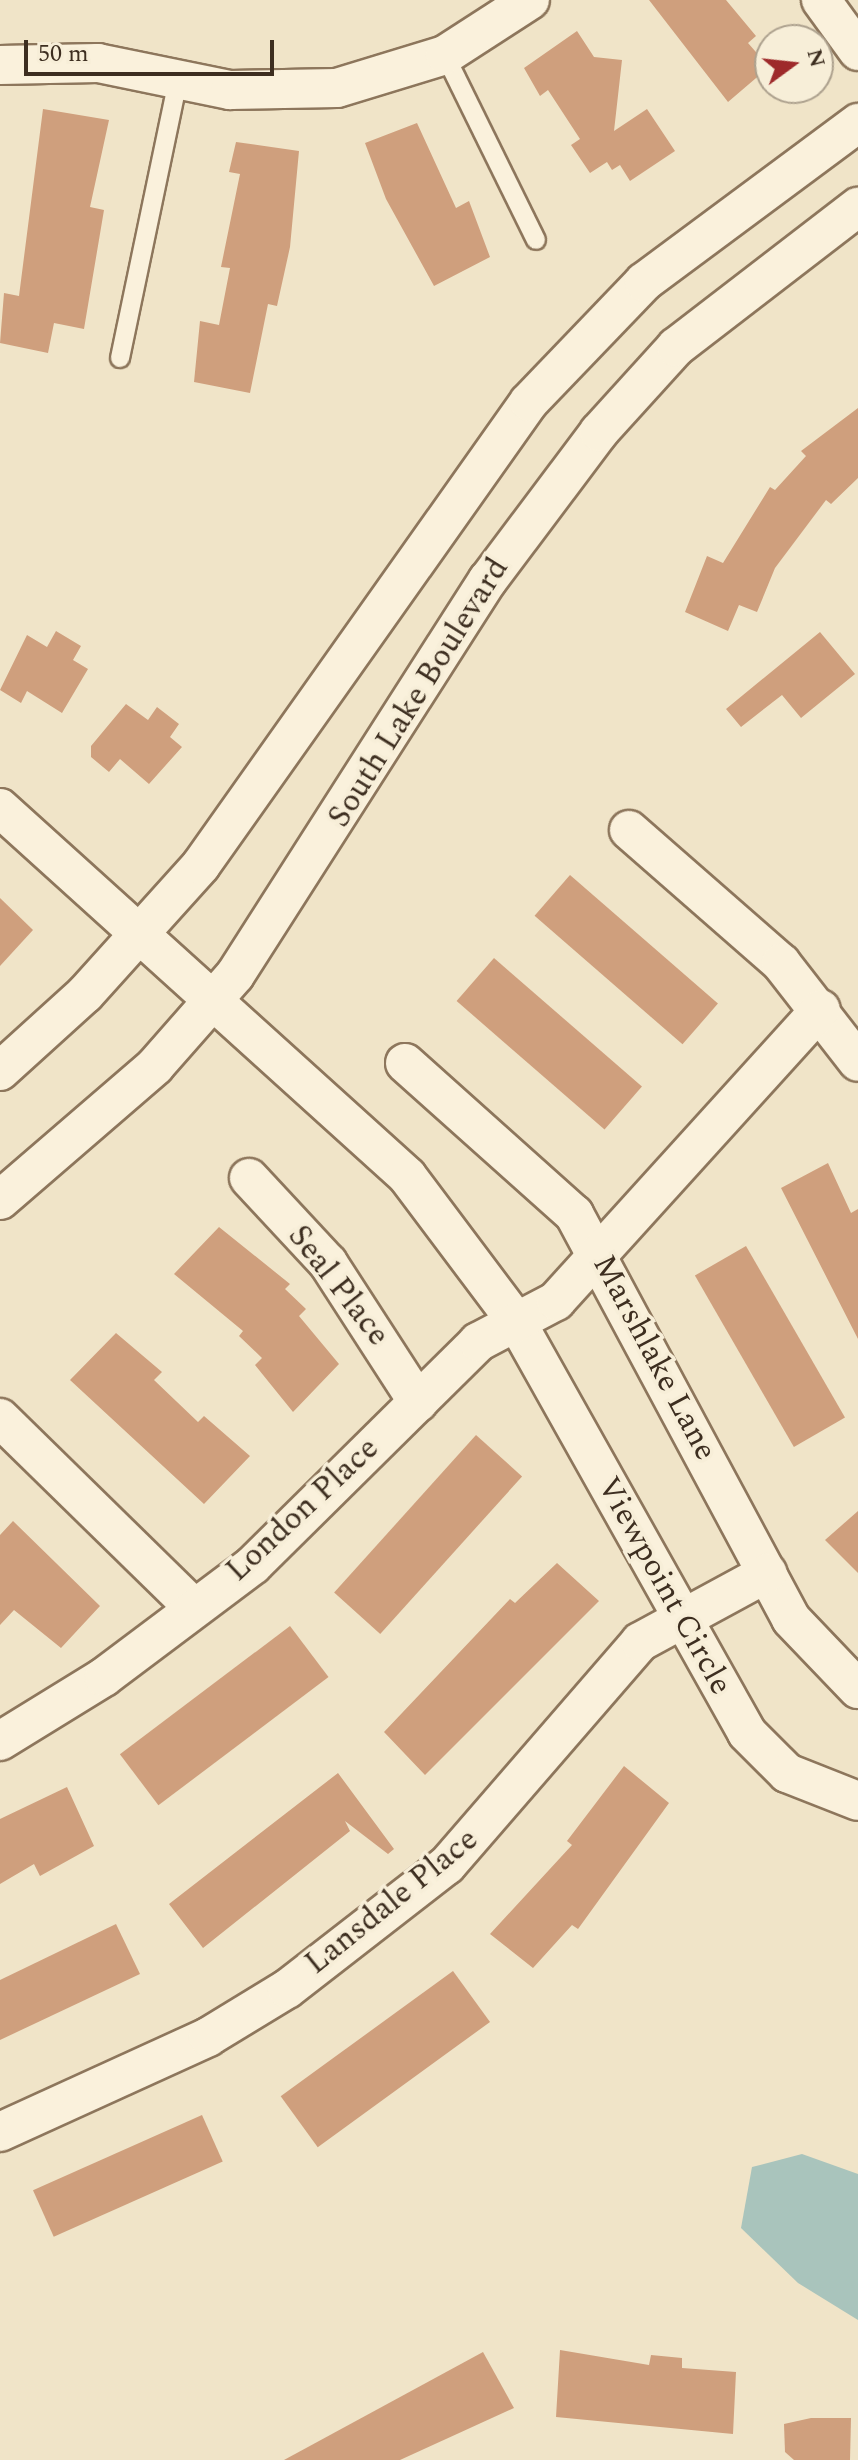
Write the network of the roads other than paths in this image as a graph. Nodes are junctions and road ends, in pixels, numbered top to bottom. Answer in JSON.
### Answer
{"nodes":[{"id":1,"x":530,"y":0,"type":"edge"},
{"id":2,"x":821,"y":0,"type":"edge"},
{"id":3,"x":858,"y":51,"type":"edge"},
{"id":4,"x":445,"y":55,"type":"junction"},
{"id":5,"x":0,"y":65,"type":"edge"},
{"id":6,"x":178,"y":80,"type":"junction"},
{"id":7,"x":858,"y":123,"type":"edge"},
{"id":8,"x":858,"y":207,"type":"edge"},
{"id":9,"x":536,"y":240,"type":"dead end"},
{"id":10,"x":120,"y":358,"type":"dead end"},
{"id":11,"x":0,"y":808,"type":"edge"},
{"id":12,"x":629,"y":830,"type":"dead end"},
{"id":13,"x":141,"y":936,"type":"junction"},
{"id":14,"x":213,"y":1002,"type":"junction"},
{"id":15,"x":821,"y":1009,"type":"junction"},
{"id":16,"x":858,"y":1062,"type":"edge"},
{"id":17,"x":405,"y":1063,"type":"dead end"},
{"id":18,"x":0,"y":1071,"type":"edge"},
{"id":19,"x":249,"y":1178,"type":"dead end"},
{"id":20,"x":0,"y":1200,"type":"edge"},
{"id":21,"x":599,"y":1254,"type":"junction"},
{"id":22,"x":516,"y":1321,"type":"junction"},
{"id":23,"x":418,"y":1402,"type":"junction"},
{"id":24,"x":0,"y":1418,"type":"edge"},
{"id":25,"x":767,"y":1573,"type":"junction"},
{"id":26,"x":192,"y":1606,"type":"junction"},
{"id":27,"x":680,"y":1617,"type":"junction"},
{"id":28,"x":858,"y":1689,"type":"edge"},
{"id":29,"x":0,"y":1741,"type":"edge"},
{"id":30,"x":858,"y":1801,"type":"edge"},
{"id":31,"x":0,"y":2132,"type":"edge"}],
"edges":[{"from":1,"to":4,"type":"street"},
{"from":2,"to":3,"type":"street"},
{"from":4,"to":6,"type":"street"},
{"from":4,"to":9,"type":"lane"},
{"from":5,"to":6,"type":"street"},
{"from":6,"to":10,"type":"lane"},
{"from":7,"to":13,"type":"street"},
{"from":8,"to":14,"type":"street","name":"South Lake Boulevard"},
{"from":11,"to":13,"type":"street","name":"Viewpoint Circle"},
{"from":12,"to":15,"type":"street"},
{"from":13,"to":14,"type":"street","name":"Viewpoint Circle"},
{"from":13,"to":18,"type":"street"},
{"from":14,"to":20,"type":"street","name":"South Lake Boulevard"},
{"from":14,"to":22,"type":"street","name":"Viewpoint Circle"},
{"from":15,"to":16,"type":"street"},
{"from":15,"to":21,"type":"street"},
{"from":17,"to":21,"type":"street","name":"Marshlake Lane"},
{"from":19,"to":23,"type":"street","name":"Seal Place"},
{"from":21,"to":22,"type":"street"},
{"from":21,"to":25,"type":"street","name":"Marshlake Lane"},
{"from":22,"to":23,"type":"street","name":"London Place"},
{"from":22,"to":27,"type":"street","name":"Viewpoint Circle"},
{"from":23,"to":26,"type":"street","name":"London Place"},
{"from":24,"to":26,"type":"street"},
{"from":25,"to":27,"type":"street","name":"Lansdale Place"},
{"from":25,"to":28,"type":"street","name":"Marshlake Lane"},
{"from":26,"to":29,"type":"street","name":"London Place"},
{"from":27,"to":30,"type":"street","name":"Viewpoint Circle"},
{"from":27,"to":31,"type":"street","name":"Lansdale Place"}]}
